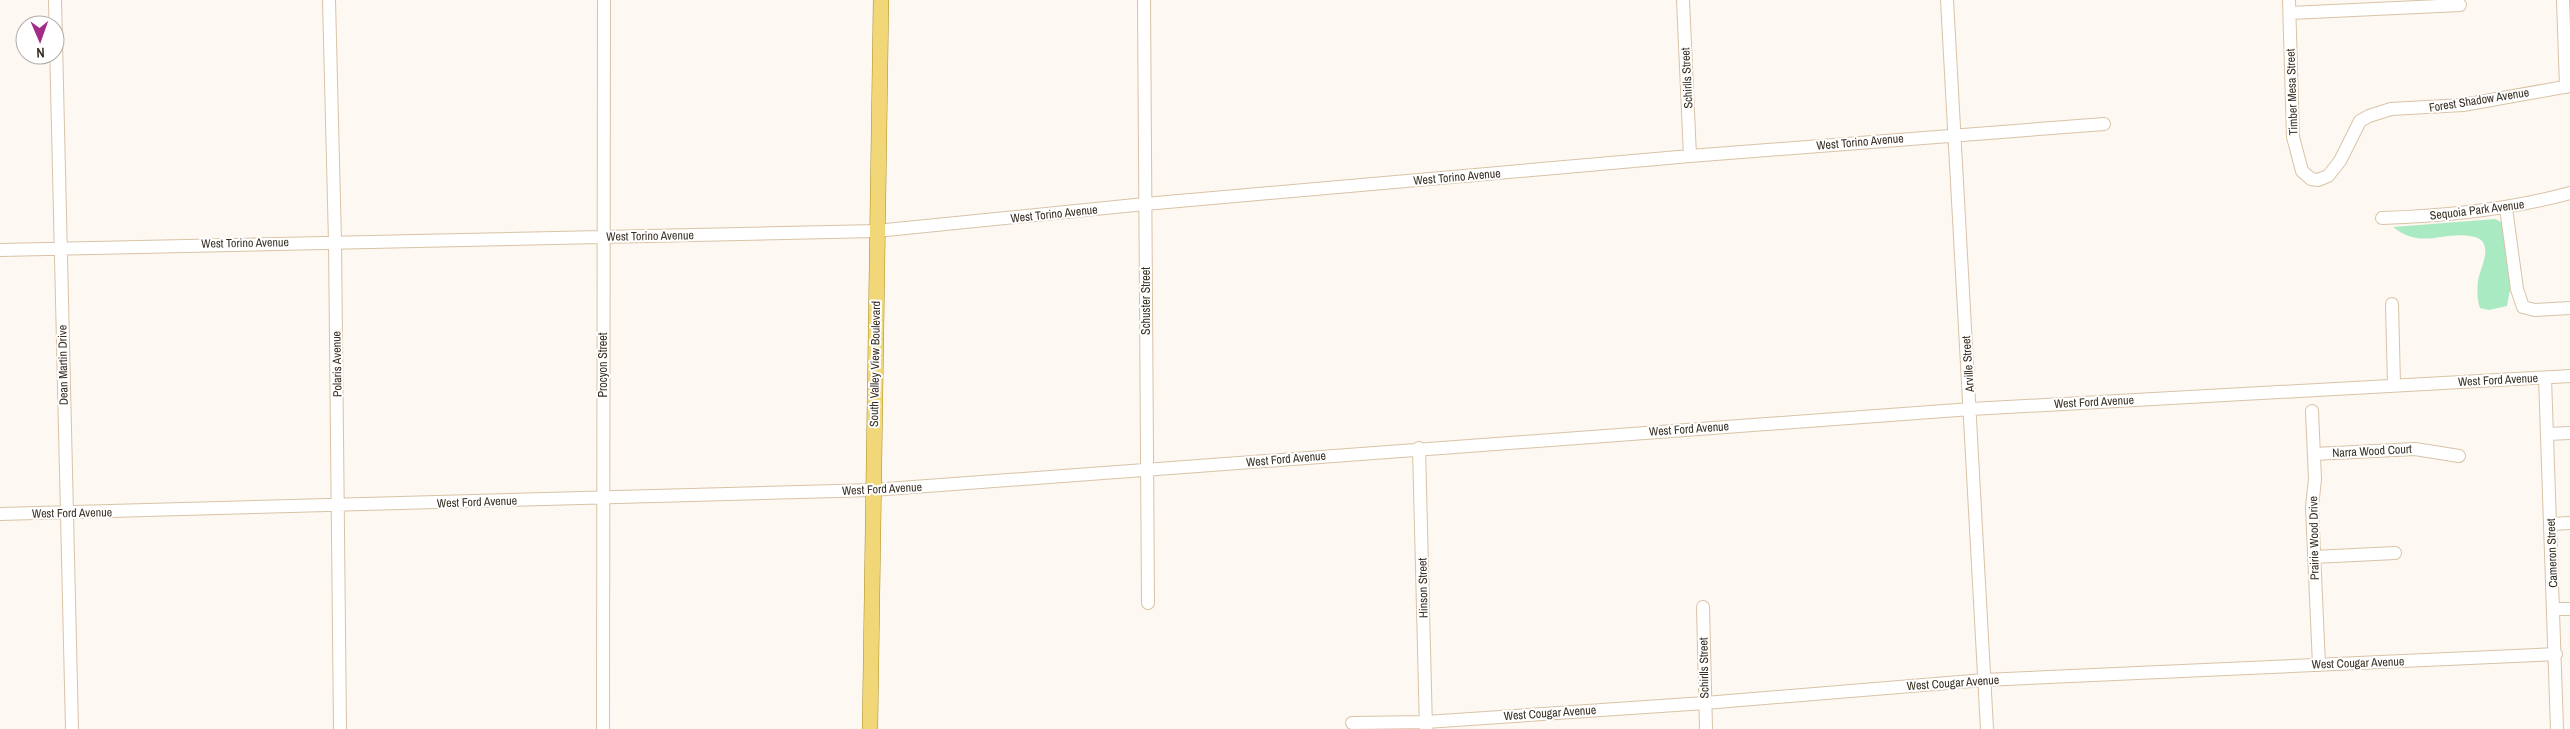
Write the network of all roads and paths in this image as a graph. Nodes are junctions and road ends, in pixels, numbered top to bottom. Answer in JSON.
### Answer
{"nodes":[{"id":1,"x":55,"y":0,"type":"edge"},
{"id":2,"x":329,"y":0,"type":"edge"},
{"id":3,"x":604,"y":0,"type":"edge"},
{"id":4,"x":881,"y":0,"type":"edge"},
{"id":5,"x":1144,"y":0,"type":"edge"},
{"id":6,"x":1683,"y":0,"type":"edge"},
{"id":7,"x":1947,"y":0,"type":"edge"},
{"id":8,"x":2562,"y":0,"type":"edge"},
{"id":9,"x":2460,"y":5,"type":"dead end"},
{"id":10,"x":2290,"y":6,"type":"edge"},
{"id":11,"x":2568,"y":87,"type":"edge"},
{"id":12,"x":2360,"y":121,"type":"joint"},
{"id":13,"x":2104,"y":124,"type":"dead end"},
{"id":14,"x":1954,"y":134,"type":"junction"},
{"id":15,"x":1690,"y":156,"type":"junction"},
{"id":16,"x":2570,"y":193,"type":"edge"},
{"id":17,"x":1145,"y":204,"type":"junction"},
{"id":18,"x":2506,"y":208,"type":"junction"},
{"id":19,"x":2382,"y":218,"type":"dead end"},
{"id":20,"x":876,"y":232,"type":"junction"},
{"id":21,"x":603,"y":237,"type":"junction"},
{"id":22,"x":335,"y":242,"type":"junction"},
{"id":23,"x":61,"y":249,"type":"junction"},
{"id":24,"x":0,"y":250,"type":"edge"},
{"id":25,"x":2392,"y":304,"type":"dead end"},
{"id":26,"x":2570,"y":308,"type":"edge"},
{"id":27,"x":2570,"y":376,"type":"edge"},
{"id":28,"x":2545,"y":378,"type":"junction"},
{"id":29,"x":2394,"y":385,"type":"junction"},
{"id":30,"x":1971,"y":409,"type":"junction"},
{"id":31,"x":2312,"y":411,"type":"dead end"},
{"id":32,"x":2570,"y":433,"type":"edge"},
{"id":33,"x":2547,"y":434,"type":"junction"},
{"id":34,"x":1419,"y":448,"type":"junction"},
{"id":35,"x":2314,"y":454,"type":"junction"},
{"id":36,"x":2459,"y":456,"type":"dead end"},
{"id":37,"x":1147,"y":471,"type":"junction"},
{"id":38,"x":873,"y":490,"type":"junction"},
{"id":39,"x":602,"y":498,"type":"junction"},
{"id":40,"x":339,"y":506,"type":"junction"},
{"id":41,"x":66,"y":513,"type":"junction"},
{"id":42,"x":0,"y":514,"type":"edge"},
{"id":43,"x":2570,"y":523,"type":"edge"},
{"id":44,"x":2551,"y":524,"type":"junction"},
{"id":45,"x":2395,"y":553,"type":"dead end"},
{"id":46,"x":2314,"y":557,"type":"junction"},
{"id":47,"x":1148,"y":603,"type":"dead end"},
{"id":48,"x":1703,"y":607,"type":"dead end"},
{"id":49,"x":2570,"y":609,"type":"edge"},
{"id":50,"x":2554,"y":610,"type":"junction"},
{"id":51,"x":2556,"y":654,"type":"junction"},
{"id":52,"x":2319,"y":665,"type":"junction"},
{"id":53,"x":1984,"y":680,"type":"junction"},
{"id":54,"x":1705,"y":703,"type":"junction"},
{"id":55,"x":1352,"y":723,"type":"dead end"},
{"id":56,"x":1426,"y":725,"type":"edge"},
{"id":57,"x":72,"y":729,"type":"edge"},
{"id":58,"x":340,"y":729,"type":"edge"},
{"id":59,"x":603,"y":729,"type":"edge"},
{"id":60,"x":870,"y":729,"type":"edge"},
{"id":61,"x":1706,"y":729,"type":"edge"},
{"id":62,"x":1987,"y":729,"type":"edge"},
{"id":63,"x":2557,"y":729,"type":"edge"}],
"edges":[{"from":1,"to":23,"type":"street","name":"Dean Martin Drive"},
{"from":2,"to":22,"type":"street","name":"Polaris Avenue"},
{"from":3,"to":21,"type":"street","name":"Procyon Street"},
{"from":4,"to":20,"type":"main road","name":"South Valley View Boulevard"},
{"from":5,"to":17,"type":"street","name":"Schuster Street"},
{"from":6,"to":15,"type":"street","name":"Schirlls Street"},
{"from":7,"to":14,"type":"street","name":"Arville Street"},
{"from":8,"to":11,"type":"street"},
{"from":9,"to":10,"type":"street"},
{"from":10,"to":12,"type":"street","name":"Timber Mesa Street"},
{"from":11,"to":12,"type":"street","name":"Forest Shadow Avenue"},
{"from":13,"to":14,"type":"street","name":"West Torino Avenue"},
{"from":14,"to":15,"type":"street","name":"West Torino Avenue"},
{"from":14,"to":30,"type":"street","name":"Arville Street"},
{"from":15,"to":17,"type":"street","name":"West Torino Avenue"},
{"from":16,"to":18,"type":"street","name":"Sequoia Park Avenue"},
{"from":17,"to":20,"type":"street","name":"West Torino Avenue"},
{"from":17,"to":37,"type":"street","name":"Schuster Street"},
{"from":18,"to":19,"type":"street","name":"Sequoia Park Avenue"},
{"from":18,"to":26,"type":"street"},
{"from":20,"to":21,"type":"street","name":"West Torino Avenue"},
{"from":20,"to":38,"type":"main road","name":"South Valley View Boulevard"},
{"from":21,"to":22,"type":"street","name":"West Torino Avenue"},
{"from":21,"to":39,"type":"street","name":"Procyon Street"},
{"from":22,"to":23,"type":"street","name":"West Torino Avenue"},
{"from":22,"to":40,"type":"street","name":"Polaris Avenue"},
{"from":23,"to":24,"type":"street","name":"West Torino Avenue"},
{"from":23,"to":41,"type":"street","name":"Dean Martin Drive"},
{"from":25,"to":29,"type":"street"},
{"from":27,"to":28,"type":"street","name":"West Ford Avenue"},
{"from":28,"to":29,"type":"street","name":"West Ford Avenue"},
{"from":28,"to":33,"type":"street","name":"Cameron Street"},
{"from":29,"to":30,"type":"street","name":"West Ford Avenue"},
{"from":30,"to":34,"type":"street","name":"West Ford Avenue"},
{"from":30,"to":53,"type":"street","name":"Arville Street"},
{"from":31,"to":35,"type":"street","name":"Prairie Wood Drive"},
{"from":32,"to":33,"type":"street"},
{"from":33,"to":44,"type":"street","name":"Cameron Street"},
{"from":34,"to":37,"type":"street","name":"West Ford Avenue"},
{"from":34,"to":56,"type":"street","name":"Hinson Street"},
{"from":35,"to":36,"type":"street","name":"Narra Wood Court"},
{"from":35,"to":46,"type":"street","name":"Prairie Wood Drive"},
{"from":37,"to":38,"type":"street","name":"West Ford Avenue"},
{"from":37,"to":47,"type":"street","name":"Schuster Street"},
{"from":38,"to":39,"type":"street","name":"West Ford Avenue"},
{"from":38,"to":60,"type":"main road","name":"South Valley View Boulevard"},
{"from":39,"to":40,"type":"street","name":"West Ford Avenue"},
{"from":39,"to":59,"type":"street","name":"Procyon Street"},
{"from":40,"to":41,"type":"street","name":"West Ford Avenue"},
{"from":40,"to":58,"type":"street","name":"Polaris Avenue"},
{"from":41,"to":42,"type":"street","name":"West Ford Avenue"},
{"from":41,"to":57,"type":"street","name":"Dean Martin Drive"},
{"from":43,"to":44,"type":"street"},
{"from":44,"to":50,"type":"street","name":"Cameron Street"},
{"from":45,"to":46,"type":"street"},
{"from":46,"to":52,"type":"street","name":"Prairie Wood Drive"},
{"from":48,"to":54,"type":"street","name":"Schirlls Street"},
{"from":49,"to":50,"type":"street"},
{"from":50,"to":51,"type":"street","name":"Cameron Street"},
{"from":51,"to":52,"type":"street","name":"West Cougar Avenue"},
{"from":51,"to":63,"type":"street","name":"Cameron Street"},
{"from":52,"to":53,"type":"street","name":"West Cougar Avenue"},
{"from":53,"to":54,"type":"street","name":"West Cougar Avenue"},
{"from":53,"to":62,"type":"street","name":"Arville Street"},
{"from":54,"to":56,"type":"street","name":"West Cougar Avenue"},
{"from":54,"to":61,"type":"street","name":"Schirlls Street"},
{"from":55,"to":56,"type":"street","name":"West Cougar Avenue"}]}
